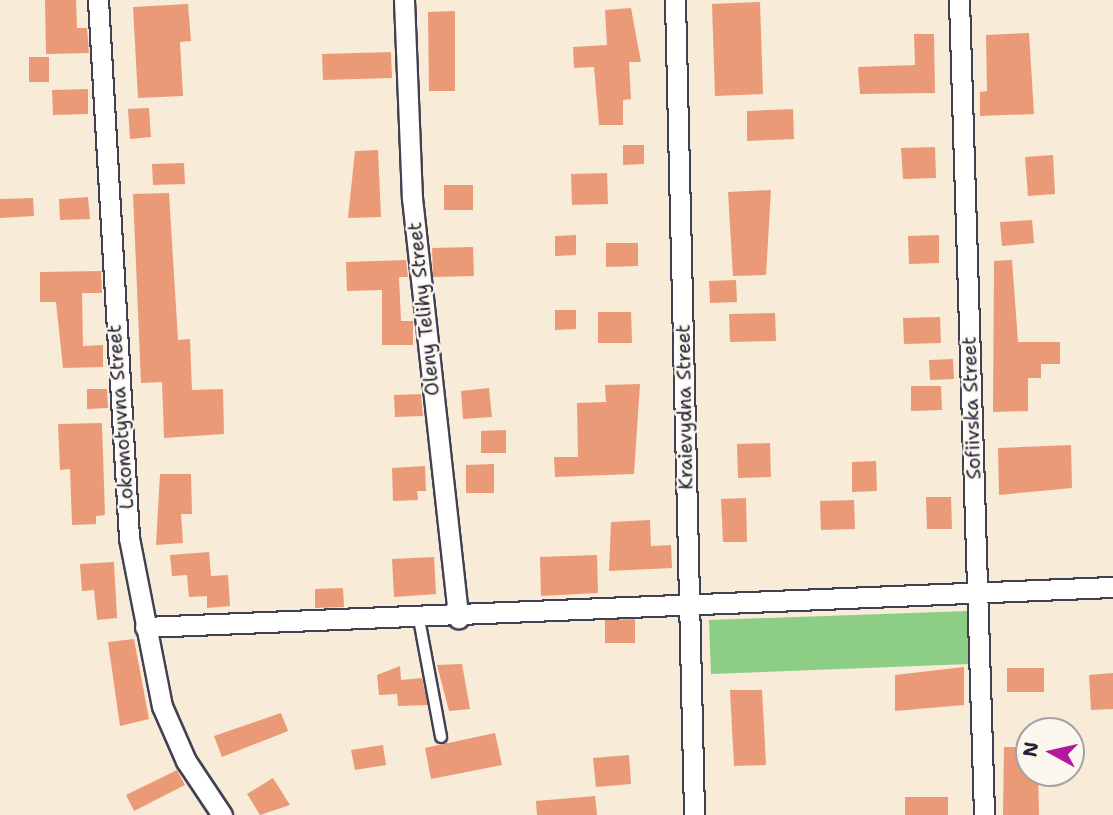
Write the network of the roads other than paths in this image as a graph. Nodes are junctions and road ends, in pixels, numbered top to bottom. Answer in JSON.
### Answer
{"nodes":[{"id":1,"x":98,"y":0,"type":"edge"},
{"id":2,"x":404,"y":0,"type":"edge"},
{"id":3,"x":675,"y":0,"type":"edge"},
{"id":4,"x":959,"y":0,"type":"edge"},
{"id":5,"x":1113,"y":587,"type":"edge"},
{"id":6,"x":977,"y":594,"type":"junction"},
{"id":7,"x":690,"y":604,"type":"junction"},
{"id":8,"x":458,"y":618,"type":"junction"},
{"id":9,"x":419,"y":619,"type":"junction"},
{"id":10,"x":145,"y":627,"type":"junction"},
{"id":11,"x":441,"y":737,"type":"dead end"},
{"id":12,"x":222,"y":815,"type":"edge"},
{"id":13,"x":694,"y":815,"type":"edge"},
{"id":14,"x":984,"y":815,"type":"edge"}],
"edges":[{"from":1,"to":10,"type":"street","name":"Lokomotyvna Street"},
{"from":2,"to":8,"type":"street","name":"Oleny Telihy Street"},
{"from":3,"to":7,"type":"street","name":"Kraievydna Street"},
{"from":4,"to":6,"type":"street","name":"Sofiivska Street"},
{"from":5,"to":6,"type":"street"},
{"from":6,"to":7,"type":"street"},
{"from":6,"to":14,"type":"street","name":"Sofiivska Street"},
{"from":7,"to":8,"type":"street"},
{"from":7,"to":13,"type":"street","name":"Kraievydna Street"},
{"from":8,"to":9,"type":"street"},
{"from":9,"to":10,"type":"street"},
{"from":9,"to":11,"type":"lane"},
{"from":10,"to":12,"type":"street","name":"Lokomotyvna Street"}]}
